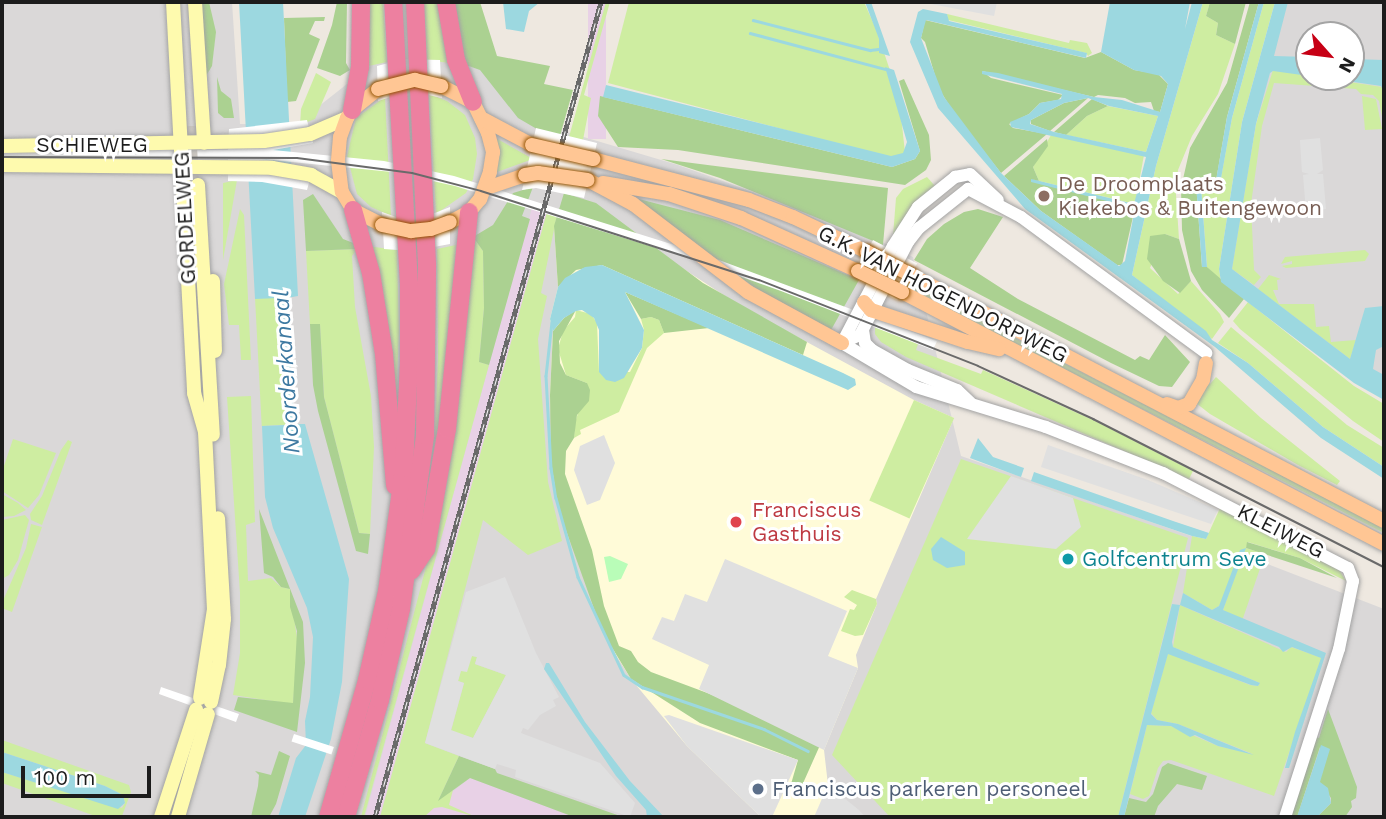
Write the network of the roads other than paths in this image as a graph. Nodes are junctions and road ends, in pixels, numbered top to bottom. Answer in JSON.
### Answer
{"nodes":[{"id":1,"x":173,"y":2,"type":"edge"},
{"id":2,"x":182,"y":2,"type":"edge"},
{"id":3,"x":188,"y":2,"type":"edge"},
{"id":4,"x":195,"y":2,"type":"edge"},
{"id":5,"x":362,"y":2,"type":"edge"},
{"id":6,"x":393,"y":2,"type":"edge"},
{"id":7,"x":415,"y":2,"type":"edge"},
{"id":8,"x":446,"y":2,"type":"edge"},
{"id":9,"x":477,"y":110,"type":"junction"},
{"id":10,"x":349,"y":114,"type":"junction"},
{"id":11,"x":193,"y":144,"type":"junction"},
{"id":12,"x":2,"y":146,"type":"edge"},
{"id":13,"x":2,"y":165,"type":"edge"},
{"id":14,"x":181,"y":166,"type":"junction"},
{"id":15,"x":206,"y":166,"type":"junction"},
{"id":16,"x":588,"y":180,"type":"junction"},
{"id":17,"x":484,"y":190,"type":"junction"},
{"id":18,"x":342,"y":192,"type":"junction"},
{"id":19,"x":354,"y":210,"type":"junction"},
{"id":20,"x":1008,"y":210,"type":"junction"},
{"id":21,"x":469,"y":212,"type":"junction"},
{"id":22,"x":867,"y":306,"type":"junction"},
{"id":23,"x":863,"y":330,"type":"junction"},
{"id":24,"x":842,"y":343,"type":"junction"},
{"id":25,"x":1011,"y":351,"type":"junction"},
{"id":26,"x":1206,"y":358,"type":"joint"},
{"id":27,"x":209,"y":386,"type":"junction"},
{"id":28,"x":1133,"y":391,"type":"junction"},
{"id":29,"x":971,"y":402,"type":"junction"},
{"id":30,"x":205,"y":432,"type":"junction"},
{"id":31,"x":399,"y":509,"type":"junction"},
{"id":32,"x":1384,"y":522,"type":"edge"},
{"id":33,"x":1384,"y":544,"type":"edge"},
{"id":34,"x":407,"y":576,"type":"junction"},
{"id":35,"x":204,"y":706,"type":"junction"},
{"id":36,"x":161,"y":817,"type":"edge"},
{"id":37,"x":178,"y":817,"type":"edge"},
{"id":38,"x":328,"y":817,"type":"edge"},
{"id":39,"x":346,"y":817,"type":"edge"},
{"id":40,"x":1286,"y":817,"type":"edge"}],
"edges":[{"from":1,"to":11,"type":"main road","name":"GORDELWEG"},
{"from":2,"to":3,"type":"main road","name":"GORDELWEG"},
{"from":4,"to":11,"type":"main road","name":"GORDELWEG"},
{"from":5,"to":10,"type":"highway"},
{"from":6,"to":31,"type":"highway"},
{"from":7,"to":34,"type":"highway"},
{"from":8,"to":9,"type":"highway"},
{"from":9,"to":10,"type":"main road","bridge":true},
{"from":9,"to":17,"type":"main road"},
{"from":9,"to":28,"type":"main road","name":"G.K. VAN HOGENDORPWEG","bridge":true},
{"from":10,"to":11,"type":"main road","name":"SCHIEWEG"},
{"from":10,"to":18,"type":"main road"},
{"from":11,"to":12,"type":"main road","name":"SCHIEWEG"},
{"from":11,"to":14,"type":"main road","name":"GORDELWEG"},
{"from":11,"to":15,"type":"main road","name":"GORDELWEG"},
{"from":13,"to":14,"type":"main road","name":"SCHIEWEG"},
{"from":14,"to":15,"type":"main road","name":"SCHIEWEG"},
{"from":14,"to":30,"type":"main road","name":"GORDELWEG"},
{"from":15,"to":18,"type":"main road","name":"SCHIEWEG"},
{"from":15,"to":27,"type":"main road","name":"GORDELWEG"},
{"from":16,"to":17,"type":"main road","name":"G.K. VAN HOGENDORPWEG","bridge":true},
{"from":16,"to":24,"type":"main road"},
{"from":16,"to":25,"type":"main road","name":"G.K. VAN HOGENDORPWEG","bridge":true},
{"from":17,"to":21,"type":"main road"},
{"from":18,"to":19,"type":"main road"},
{"from":19,"to":21,"type":"main road","bridge":true},
{"from":19,"to":31,"type":"highway"},
{"from":20,"to":22,"type":"street"},
{"from":20,"to":22,"type":"street"},
{"from":20,"to":26,"type":"street"},
{"from":21,"to":34,"type":"highway"},
{"from":22,"to":23,"type":"street"},
{"from":22,"to":24,"type":"street"},
{"from":22,"to":25,"type":"main road"},
{"from":23,"to":24,"type":"street"},
{"from":23,"to":29,"type":"street","name":"KLEIWEG"},
{"from":24,"to":29,"type":"street","name":"KLEIWEG"},
{"from":25,"to":33,"type":"main road","name":"G.K. VAN HOGENDORPWEG"},
{"from":26,"to":28,"type":"main road"},
{"from":27,"to":30,"type":"main road","name":"GORDELWEG"},
{"from":27,"to":35,"type":"main road","name":"GORDELWEG"},
{"from":28,"to":32,"type":"main road","name":"G.K. VAN HOGENDORPWEG"},
{"from":29,"to":40,"type":"street","name":"KLEIWEG"},
{"from":30,"to":35,"type":"main road","name":"GORDELWEG"},
{"from":31,"to":38,"type":"highway"},
{"from":34,"to":39,"type":"highway"},
{"from":35,"to":36,"type":"main road","name":"GORDELWEG"},
{"from":35,"to":37,"type":"main road","name":"GORDELWEG"}]}
